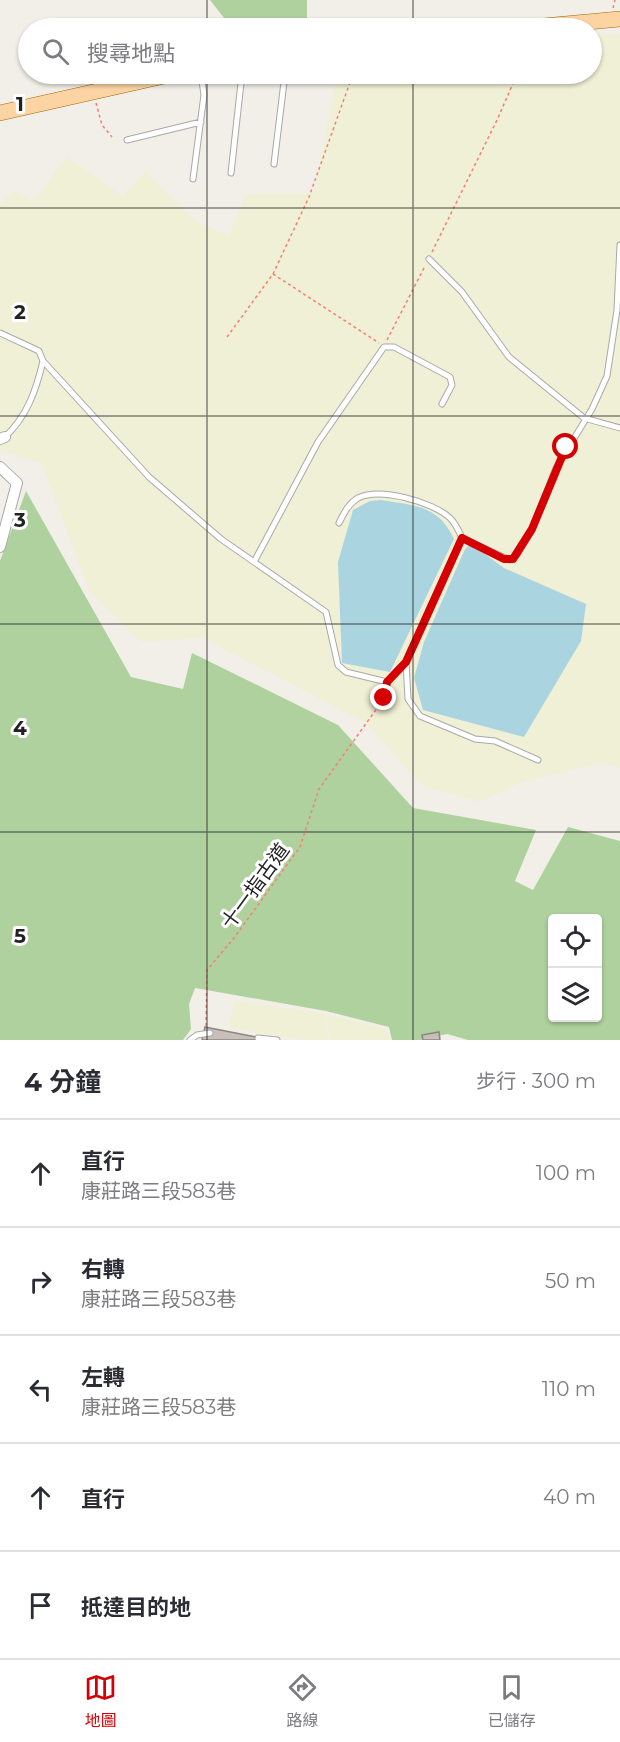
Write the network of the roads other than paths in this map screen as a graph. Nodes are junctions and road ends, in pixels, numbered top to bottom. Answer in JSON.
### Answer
{"nodes":[{"id":1,"x":620,"y":18,"type":"edge"},
{"id":2,"x":602,"y":20,"type":"edge"},
{"id":3,"x":620,"y":28,"type":"edge"},
{"id":4,"x":602,"y":29,"type":"edge"},
{"id":5,"x":85,"y":84,"type":"edge"},
{"id":6,"x":123,"y":84,"type":"edge"},
{"id":7,"x":202,"y":84,"type":"edge"},
{"id":8,"x":241,"y":84,"type":"edge"},
{"id":9,"x":284,"y":84,"type":"edge"},
{"id":10,"x":0,"y":105,"type":"edge"},
{"id":11,"x":0,"y":113,"type":"edge"},
{"id":12,"x":201,"y":122,"type":"junction"},
{"id":13,"x":127,"y":140,"type":"dead end"},
{"id":14,"x":274,"y":164,"type":"dead end"},
{"id":15,"x":231,"y":173,"type":"dead end"},
{"id":16,"x":193,"y":179,"type":"dead end"},
{"id":17,"x":620,"y":245,"type":"edge"},
{"id":18,"x":429,"y":259,"type":"road end"},
{"id":19,"x":0,"y":333,"type":"edge"},
{"id":20,"x":43,"y":361,"type":"junction"},
{"id":21,"x":442,"y":404,"type":"dead end"},
{"id":22,"x":584,"y":418,"type":"junction"},
{"id":23,"x":620,"y":428,"type":"edge"},
{"id":24,"x":2,"y":438,"type":"edge"},
{"id":25,"x":0,"y":467,"type":"edge"},
{"id":26,"x":339,"y":524,"type":"dead end"},
{"id":27,"x":462,"y":538,"type":"junction"},
{"id":28,"x":0,"y":548,"type":"edge"},
{"id":29,"x":254,"y":562,"type":"junction"},
{"id":30,"x":406,"y":662,"type":"junction"},
{"id":31,"x":387,"y":682,"type":"junction"},
{"id":32,"x":384,"y":698,"type":"road end"},
{"id":33,"x":538,"y":760,"type":"dead end"},
{"id":34,"x":214,"y":1034,"type":"edge"},
{"id":35,"x":245,"y":1037,"type":"edge"},
{"id":36,"x":190,"y":1040,"type":"edge"},
{"id":37,"x":277,"y":1040,"type":"edge"}],
"edges":[{"from":1,"to":2,"type":"main road"},
{"from":3,"to":4,"type":"main road"},
{"from":5,"to":10,"type":"main road"},
{"from":6,"to":11,"type":"main road"},
{"from":7,"to":12,"type":"lane"},
{"from":8,"to":15,"type":"lane"},
{"from":9,"to":14,"type":"lane"},
{"from":12,"to":13,"type":"lane"},
{"from":12,"to":16,"type":"lane"},
{"from":17,"to":22,"type":"lane"},
{"from":18,"to":22,"type":"lane"},
{"from":19,"to":20,"type":"lane"},
{"from":20,"to":24,"type":"lane"},
{"from":20,"to":29,"type":"lane"},
{"from":21,"to":29,"type":"lane"},
{"from":22,"to":23,"type":"lane"},
{"from":22,"to":27,"type":"lane"},
{"from":25,"to":28,"type":"street"},
{"from":26,"to":27,"type":"lane"},
{"from":27,"to":30,"type":"lane"},
{"from":29,"to":31,"type":"lane"},
{"from":30,"to":31,"type":"lane"},
{"from":30,"to":33,"type":"lane"},
{"from":31,"to":32,"type":"lane"},
{"from":34,"to":36,"type":"lane"},
{"from":35,"to":37,"type":"lane"}]}
